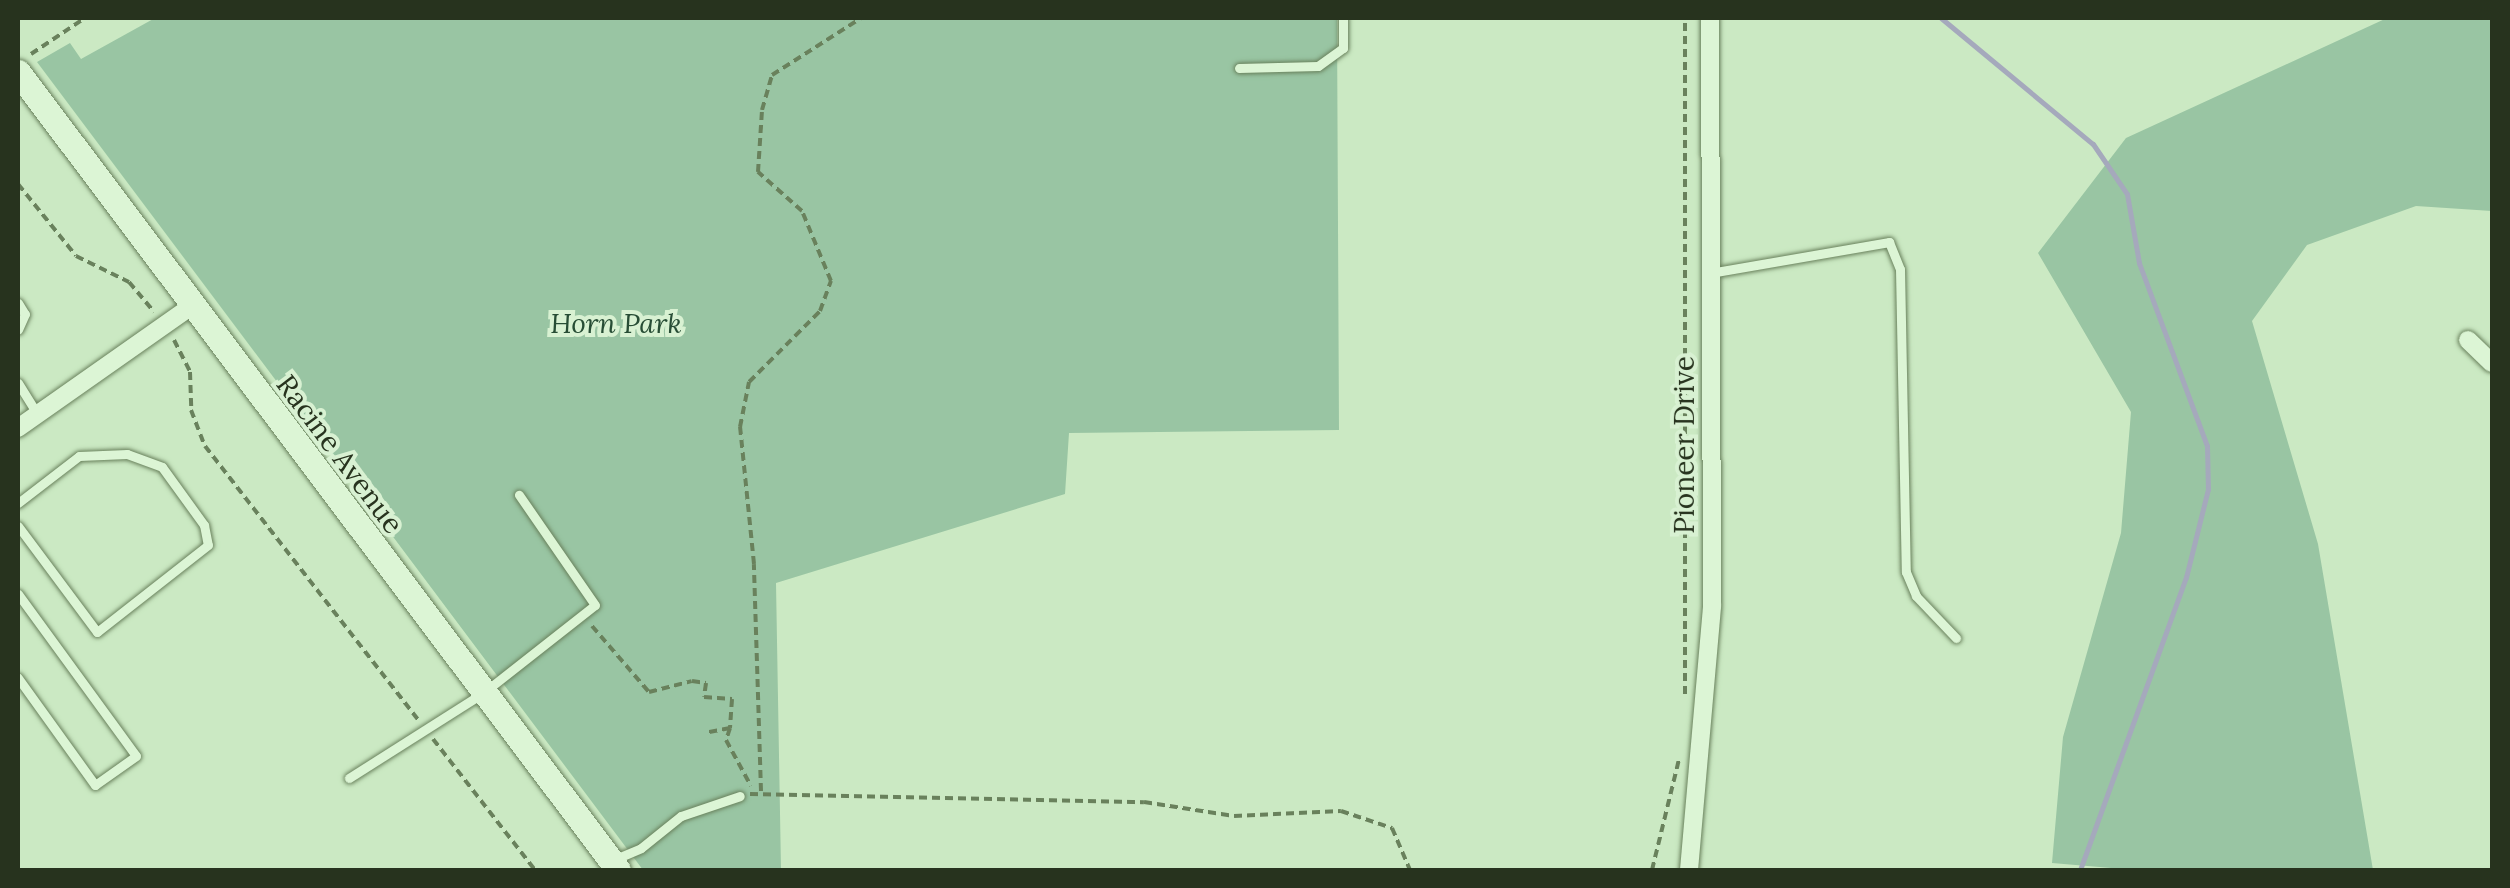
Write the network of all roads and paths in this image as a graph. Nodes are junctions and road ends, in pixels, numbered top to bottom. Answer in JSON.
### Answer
{"nodes":[{"id":1,"x":85,"y":18,"type":"edge"},
{"id":2,"x":861,"y":18,"type":"edge"},
{"id":3,"x":1343,"y":18,"type":"edge"},
{"id":4,"x":1685,"y":18,"type":"edge"},
{"id":5,"x":1710,"y":18,"type":"edge"},
{"id":6,"x":38,"y":49,"type":"dead end"},
{"id":7,"x":1240,"y":68,"type":"dead end"},
{"id":8,"x":18,"y":72,"type":"edge"},
{"id":9,"x":18,"y":184,"type":"edge"},
{"id":10,"x":1710,"y":272,"type":"junction"},
{"id":11,"x":18,"y":303,"type":"edge"},
{"id":12,"x":190,"y":307,"type":"junction"},
{"id":13,"x":152,"y":310,"type":"dead end"},
{"id":14,"x":18,"y":330,"type":"edge"},
{"id":15,"x":2468,"y":340,"type":"dead end"},
{"id":16,"x":181,"y":350,"type":"dead end"},
{"id":17,"x":2492,"y":363,"type":"edge"},
{"id":18,"x":18,"y":382,"type":"edge"},
{"id":19,"x":38,"y":414,"type":"junction"},
{"id":20,"x":18,"y":428,"type":"edge"},
{"id":21,"x":518,"y":495,"type":"dead end"},
{"id":22,"x":18,"y":503,"type":"edge"},
{"id":23,"x":18,"y":526,"type":"edge"},
{"id":24,"x":18,"y":594,"type":"edge"},
{"id":25,"x":583,"y":614,"type":"junction"},
{"id":26,"x":1956,"y":638,"type":"dead end"},
{"id":27,"x":18,"y":678,"type":"edge"},
{"id":28,"x":483,"y":693,"type":"junction"},
{"id":29,"x":1684,"y":700,"type":"dead end"},
{"id":30,"x":730,"y":728,"type":"junction"},
{"id":31,"x":426,"y":730,"type":"junction"},
{"id":32,"x":706,"y":733,"type":"dead end"},
{"id":33,"x":1680,"y":756,"type":"dead end"},
{"id":34,"x":349,"y":778,"type":"dead end"},
{"id":35,"x":758,"y":792,"type":"junction"},
{"id":36,"x":740,"y":796,"type":"joint"},
{"id":37,"x":614,"y":866,"type":"edge"},
{"id":38,"x":535,"y":870,"type":"edge"},
{"id":39,"x":1410,"y":870,"type":"edge"},
{"id":40,"x":1652,"y":870,"type":"edge"},
{"id":41,"x":1689,"y":870,"type":"edge"}],
"edges":[{"from":1,"to":6,"type":"path"},
{"from":2,"to":35,"type":"path"},
{"from":3,"to":7,"type":"lane"},
{"from":4,"to":29,"type":"path"},
{"from":5,"to":10,"type":"street","name":"Pioneer Drive"},
{"from":8,"to":12,"type":"main road","name":"Racine Avenue"},
{"from":9,"to":13,"type":"path"},
{"from":10,"to":26,"type":"lane"},
{"from":10,"to":41,"type":"street","name":"Pioneer Drive"},
{"from":11,"to":14,"type":"lane"},
{"from":12,"to":19,"type":"street"},
{"from":12,"to":28,"type":"main road","name":"Racine Avenue"},
{"from":15,"to":17,"type":"street"},
{"from":16,"to":31,"type":"path"},
{"from":18,"to":19,"type":"lane"},
{"from":19,"to":20,"type":"street"},
{"from":21,"to":25,"type":"lane"},
{"from":22,"to":23,"type":"lane"},
{"from":24,"to":27,"type":"lane"},
{"from":25,"to":28,"type":"lane"},
{"from":25,"to":30,"type":"path"},
{"from":28,"to":31,"type":"lane"},
{"from":28,"to":37,"type":"main road","name":"Racine Avenue"},
{"from":30,"to":32,"type":"path"},
{"from":30,"to":35,"type":"path"},
{"from":31,"to":34,"type":"lane"},
{"from":31,"to":38,"type":"path"},
{"from":33,"to":40,"type":"path"},
{"from":35,"to":36,"type":"path"},
{"from":35,"to":39,"type":"path"},
{"from":36,"to":37,"type":"lane"}]}
